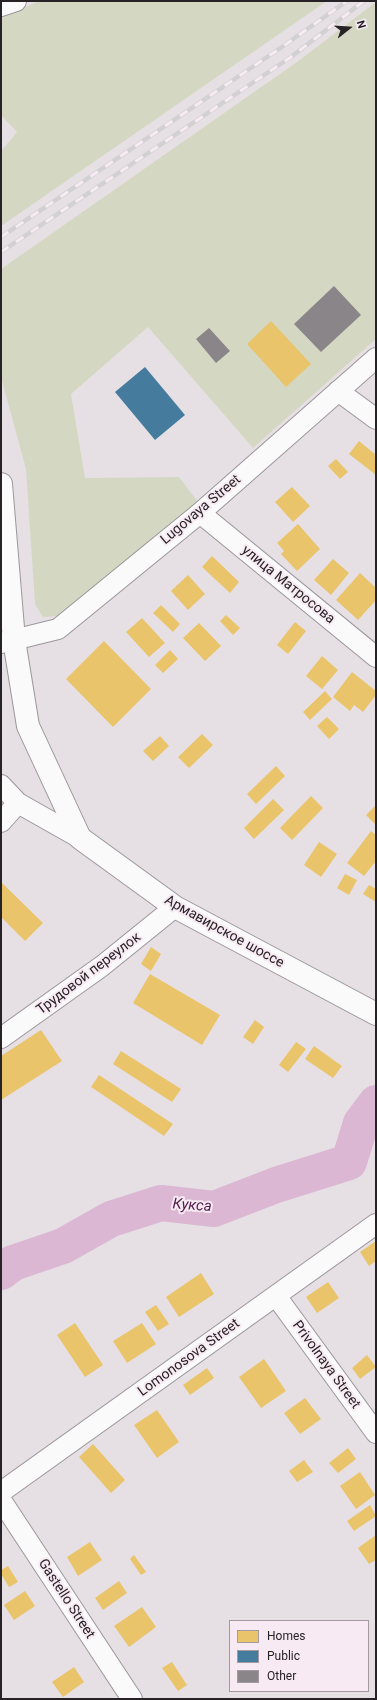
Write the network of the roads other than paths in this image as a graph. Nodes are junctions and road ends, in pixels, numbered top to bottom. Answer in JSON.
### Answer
{"nodes":[{"id":1,"x":16,"y":1,"type":"edge"},
{"id":2,"x":1,"y":6,"type":"edge"},
{"id":3,"x":376,"y":358,"type":"edge"},
{"id":4,"x":338,"y":391,"type":"junction"},
{"id":5,"x":376,"y":419,"type":"edge"},
{"id":6,"x":1,"y":484,"type":"edge"},
{"id":7,"x":200,"y":513,"type":"junction"},
{"id":8,"x":8,"y":642,"type":"edge"},
{"id":9,"x":376,"y":657,"type":"edge"},
{"id":10,"x":1,"y":785,"type":"edge"},
{"id":11,"x":18,"y":803,"type":"junction"},
{"id":12,"x":1,"y":822,"type":"edge"},
{"id":13,"x":80,"y":838,"type":"junction"},
{"id":14,"x":175,"y":907,"type":"junction"},
{"id":15,"x":376,"y":1014,"type":"edge"},
{"id":16,"x":1,"y":1038,"type":"edge"},
{"id":17,"x":376,"y":1224,"type":"edge"},
{"id":18,"x":276,"y":1296,"type":"junction"},
{"id":19,"x":376,"y":1433,"type":"edge"},
{"id":20,"x":1,"y":1492,"type":"edge"},
{"id":21,"x":1,"y":1500,"type":"edge"},
{"id":22,"x":132,"y":1699,"type":"edge"}],
"edges":[{"from":1,"to":2,"type":"street"},
{"from":3,"to":4,"type":"street","name":"Lugovaya Street"},
{"from":4,"to":5,"type":"street"},
{"from":4,"to":7,"type":"street","name":"Lugovaya Street"},
{"from":6,"to":8,"type":"main road","name":"Армавирское шоссе"},
{"from":7,"to":8,"type":"street","name":"Lugovaya Street"},
{"from":7,"to":9,"type":"street","name":"улица Матросова"},
{"from":8,"to":13,"type":"main road","name":"Армавирское шоссе"},
{"from":10,"to":11,"type":"street","name":"Армавирское шоссе"},
{"from":11,"to":12,"type":"street"},
{"from":11,"to":13,"type":"street","name":"Армавирское шоссе"},
{"from":13,"to":14,"type":"main road","name":"Армавирское шоссе"},
{"from":14,"to":15,"type":"main road","name":"Армавирское шоссе"},
{"from":14,"to":16,"type":"street","name":"Трудовой переулок"},
{"from":17,"to":18,"type":"street","name":"Lomonosova Street"},
{"from":18,"to":19,"type":"street","name":"Privolnaya Street"},
{"from":18,"to":20,"type":"street","name":"Lomonosova Street"},
{"from":21,"to":22,"type":"street","name":"Gastello Street"}]}
